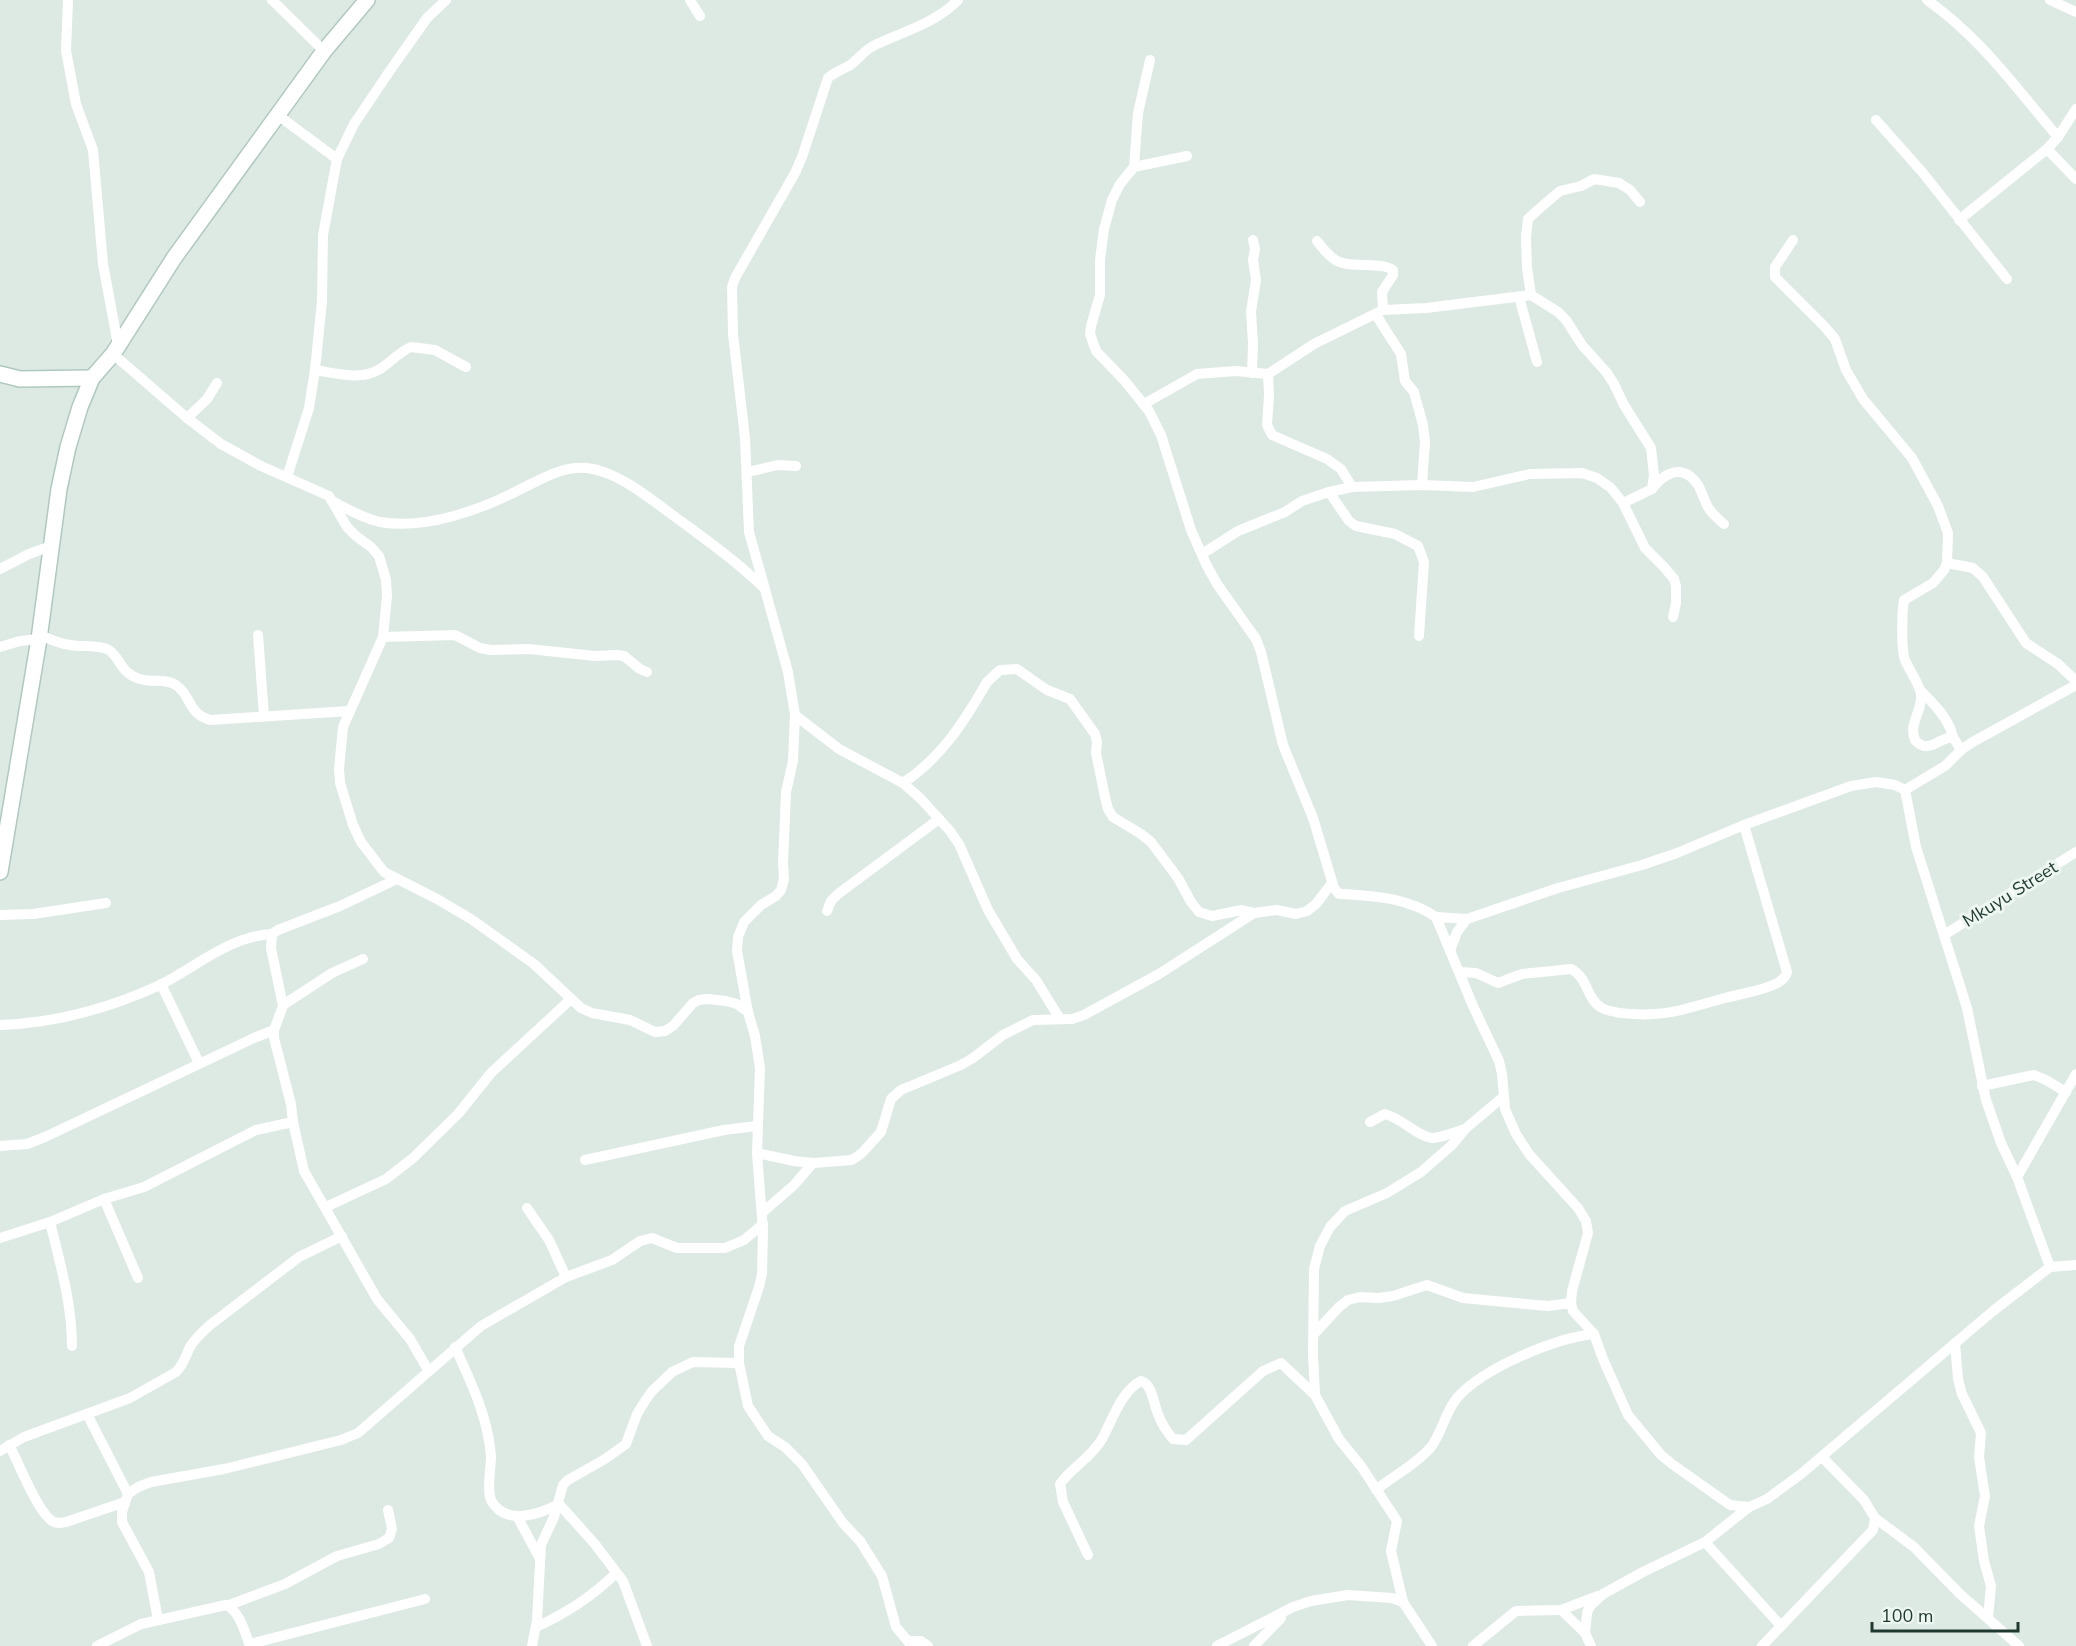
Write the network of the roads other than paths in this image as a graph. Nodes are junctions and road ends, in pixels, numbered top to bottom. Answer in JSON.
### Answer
{"nodes":[{"id":1,"x":68,"y":0,"type":"edge"},
{"id":2,"x":272,"y":0,"type":"edge"},
{"id":3,"x":367,"y":0,"type":"edge"},
{"id":4,"x":446,"y":0,"type":"edge"},
{"id":5,"x":690,"y":0,"type":"edge"},
{"id":6,"x":958,"y":0,"type":"edge"},
{"id":7,"x":1927,"y":0,"type":"edge"},
{"id":8,"x":2050,"y":0,"type":"edge"},
{"id":9,"x":2076,"y":12,"type":"edge"},
{"id":10,"x":700,"y":16,"type":"dead end"},
{"id":11,"x":324,"y":51,"type":"junction"},
{"id":12,"x":1150,"y":60,"type":"dead end"},
{"id":13,"x":2076,"y":109,"type":"edge"},
{"id":14,"x":279,"y":116,"type":"junction"},
{"id":15,"x":1876,"y":120,"type":"dead end"},
{"id":16,"x":2058,"y":137,"type":"junction"},
{"id":17,"x":2047,"y":149,"type":"junction"},
{"id":18,"x":1187,"y":156,"type":"dead end"},
{"id":19,"x":337,"y":159,"type":"junction"},
{"id":20,"x":1134,"y":167,"type":"junction"},
{"id":21,"x":2076,"y":179,"type":"edge"},
{"id":22,"x":1640,"y":202,"type":"dead end"},
{"id":23,"x":1959,"y":220,"type":"junction"},
{"id":24,"x":1253,"y":240,"type":"dead end"},
{"id":25,"x":1793,"y":240,"type":"dead end"},
{"id":26,"x":1317,"y":241,"type":"dead end"},
{"id":27,"x":2007,"y":279,"type":"dead end"},
{"id":28,"x":1531,"y":295,"type":"junction"},
{"id":29,"x":1519,"y":297,"type":"junction"},
{"id":30,"x":1379,"y":312,"type":"junction"},
{"id":31,"x":115,"y":349,"type":"junction"},
{"id":32,"x":1537,"y":362,"type":"dead end"},
{"id":33,"x":466,"y":367,"type":"dead end"},
{"id":34,"x":315,"y":370,"type":"junction"},
{"id":35,"x":1252,"y":373,"type":"junction"},
{"id":36,"x":0,"y":374,"type":"edge"},
{"id":37,"x":1268,"y":374,"type":"junction"},
{"id":38,"x":92,"y":378,"type":"junction"},
{"id":39,"x":217,"y":382,"type":"dead end"},
{"id":40,"x":1144,"y":404,"type":"junction"},
{"id":41,"x":187,"y":418,"type":"junction"},
{"id":42,"x":796,"y":466,"type":"dead end"},
{"id":43,"x":748,"y":472,"type":"junction"},
{"id":44,"x":287,"y":477,"type":"junction"},
{"id":45,"x":1422,"y":485,"type":"junction"},
{"id":46,"x":1352,"y":487,"type":"junction"},
{"id":47,"x":1652,"y":489,"type":"junction"},
{"id":48,"x":1329,"y":492,"type":"junction"},
{"id":49,"x":334,"y":502,"type":"junction"},
{"id":50,"x":1623,"y":503,"type":"junction"},
{"id":51,"x":1724,"y":524,"type":"dead end"},
{"id":52,"x":51,"y":546,"type":"junction"},
{"id":53,"x":1202,"y":554,"type":"junction"},
{"id":54,"x":1947,"y":563,"type":"junction"},
{"id":55,"x":0,"y":569,"type":"edge"},
{"id":56,"x":765,"y":589,"type":"junction"},
{"id":57,"x":1673,"y":617,"type":"dead end"},
{"id":58,"x":258,"y":635,"type":"dead end"},
{"id":59,"x":1419,"y":636,"type":"dead end"},
{"id":60,"x":39,"y":637,"type":"junction"},
{"id":61,"x":383,"y":637,"type":"junction"},
{"id":62,"x":0,"y":647,"type":"edge"},
{"id":63,"x":647,"y":672,"type":"dead end"},
{"id":64,"x":2076,"y":683,"type":"edge"},
{"id":65,"x":1921,"y":691,"type":"junction"},
{"id":66,"x":350,"y":711,"type":"junction"},
{"id":67,"x":795,"y":715,"type":"junction"},
{"id":68,"x":264,"y":716,"type":"junction"},
{"id":69,"x":1953,"y":737,"type":"junction"},
{"id":70,"x":1961,"y":750,"type":"junction"},
{"id":71,"x":903,"y":783,"type":"junction"},
{"id":72,"x":1905,"y":790,"type":"junction"},
{"id":73,"x":939,"y":819,"type":"junction"},
{"id":74,"x":1744,"y":825,"type":"junction"},
{"id":75,"x":2076,"y":852,"type":"edge"},
{"id":76,"x":0,"y":872,"type":"edge"},
{"id":77,"x":397,"y":879,"type":"junction"},
{"id":78,"x":1332,"y":883,"type":"junction"},
{"id":79,"x":106,"y":903,"type":"dead end"},
{"id":80,"x":827,"y":911,"type":"dead end"},
{"id":81,"x":1254,"y":913,"type":"junction"},
{"id":82,"x":0,"y":915,"type":"edge"},
{"id":83,"x":1436,"y":917,"type":"junction"},
{"id":84,"x":1467,"y":920,"type":"junction"},
{"id":85,"x":272,"y":934,"type":"junction"},
{"id":86,"x":1944,"y":935,"type":"junction"},
{"id":87,"x":1450,"y":951,"type":"junction"},
{"id":88,"x":363,"y":959,"type":"dead end"},
{"id":89,"x":1460,"y":972,"type":"junction"},
{"id":90,"x":161,"y":984,"type":"junction"},
{"id":91,"x":571,"y":999,"type":"junction"},
{"id":92,"x":283,"y":1005,"type":"junction"},
{"id":93,"x":748,"y":1012,"type":"junction"},
{"id":94,"x":1060,"y":1019,"type":"junction"},
{"id":95,"x":0,"y":1025,"type":"edge"},
{"id":96,"x":274,"y":1030,"type":"junction"},
{"id":97,"x":199,"y":1063,"type":"junction"},
{"id":98,"x":2076,"y":1074,"type":"edge"},
{"id":99,"x":1982,"y":1086,"type":"junction"},
{"id":100,"x":2066,"y":1092,"type":"junction"},
{"id":101,"x":1503,"y":1097,"type":"junction"},
{"id":102,"x":293,"y":1122,"type":"junction"},
{"id":103,"x":1370,"y":1122,"type":"dead end"},
{"id":104,"x":757,"y":1126,"type":"junction"},
{"id":105,"x":1465,"y":1129,"type":"junction"},
{"id":106,"x":0,"y":1146,"type":"edge"},
{"id":107,"x":757,"y":1153,"type":"junction"},
{"id":108,"x":585,"y":1160,"type":"dead end"},
{"id":109,"x":813,"y":1163,"type":"junction"},
{"id":110,"x":2016,"y":1177,"type":"junction"},
{"id":111,"x":105,"y":1199,"type":"junction"},
{"id":112,"x":326,"y":1207,"type":"junction"},
{"id":113,"x":527,"y":1208,"type":"dead end"},
{"id":114,"x":763,"y":1218,"type":"junction"},
{"id":115,"x":50,"y":1222,"type":"junction"},
{"id":116,"x":342,"y":1236,"type":"junction"},
{"id":117,"x":0,"y":1238,"type":"edge"},
{"id":118,"x":2076,"y":1265,"type":"edge"},
{"id":119,"x":2050,"y":1267,"type":"junction"},
{"id":120,"x":566,"y":1277,"type":"junction"},
{"id":121,"x":138,"y":1278,"type":"dead end"},
{"id":122,"x":1571,"y":1303,"type":"junction"},
{"id":123,"x":1314,"y":1334,"type":"junction"},
{"id":124,"x":1594,"y":1334,"type":"junction"},
{"id":125,"x":1955,"y":1343,"type":"junction"},
{"id":126,"x":72,"y":1346,"type":"dead end"},
{"id":127,"x":455,"y":1347,"type":"junction"},
{"id":128,"x":739,"y":1363,"type":"junction"},
{"id":129,"x":428,"y":1370,"type":"junction"},
{"id":130,"x":1315,"y":1395,"type":"junction"},
{"id":131,"x":87,"y":1414,"type":"junction"},
{"id":132,"x":4,"y":1448,"type":"edge"},
{"id":133,"x":1822,"y":1457,"type":"junction"},
{"id":134,"x":1376,"y":1490,"type":"junction"},
{"id":135,"x":126,"y":1498,"type":"junction"},
{"id":136,"x":559,"y":1504,"type":"junction"},
{"id":137,"x":1730,"y":1504,"type":"junction"},
{"id":138,"x":1749,"y":1507,"type":"junction"},
{"id":139,"x":387,"y":1510,"type":"dead end"},
{"id":140,"x":517,"y":1516,"type":"junction"},
{"id":141,"x":1875,"y":1518,"type":"junction"},
{"id":142,"x":1735,"y":1519,"type":"junction"},
{"id":143,"x":1704,"y":1542,"type":"junction"},
{"id":144,"x":1088,"y":1555,"type":"dead end"},
{"id":145,"x":539,"y":1557,"type":"junction"},
{"id":146,"x":616,"y":1573,"type":"junction"},
{"id":147,"x":1604,"y":1594,"type":"junction"},
{"id":148,"x":425,"y":1599,"type":"dead end"},
{"id":149,"x":1403,"y":1602,"type":"junction"},
{"id":150,"x":230,"y":1605,"type":"junction"},
{"id":151,"x":1293,"y":1607,"type":"junction"},
{"id":152,"x":1561,"y":1610,"type":"junction"},
{"id":153,"x":1988,"y":1617,"type":"junction"},
{"id":154,"x":158,"y":1620,"type":"junction"},
{"id":155,"x":1781,"y":1626,"type":"junction"},
{"id":156,"x":536,"y":1627,"type":"junction"},
{"id":157,"x":1585,"y":1633,"type":"junction"},
{"id":158,"x":119,"y":1641,"type":"edge"},
{"id":159,"x":910,"y":1644,"type":"edge"},
{"id":160,"x":250,"y":1645,"type":"edge"},
{"id":161,"x":97,"y":1646,"type":"edge"},
{"id":162,"x":532,"y":1646,"type":"edge"},
{"id":163,"x":646,"y":1646,"type":"edge"},
{"id":164,"x":928,"y":1646,"type":"edge"},
{"id":165,"x":1217,"y":1646,"type":"edge"},
{"id":166,"x":1254,"y":1646,"type":"edge"},
{"id":167,"x":1432,"y":1646,"type":"edge"},
{"id":168,"x":1473,"y":1646,"type":"edge"},
{"id":169,"x":1590,"y":1646,"type":"edge"},
{"id":170,"x":1762,"y":1646,"type":"edge"},
{"id":171,"x":2019,"y":1646,"type":"edge"}],
"edges":[{"from":1,"to":31,"type":"street"},
{"from":2,"to":11,"type":"street"},
{"from":3,"to":11,"type":"street"},
{"from":4,"to":19,"type":"street"},
{"from":5,"to":10,"type":"street"},
{"from":6,"to":43,"type":"street"},
{"from":7,"to":16,"type":"street"},
{"from":8,"to":9,"type":"street"},
{"from":11,"to":14,"type":"street"},
{"from":12,"to":20,"type":"street"},
{"from":13,"to":16,"type":"street"},
{"from":14,"to":19,"type":"street"},
{"from":14,"to":31,"type":"street"},
{"from":15,"to":23,"type":"street"},
{"from":16,"to":17,"type":"street"},
{"from":17,"to":21,"type":"street"},
{"from":17,"to":23,"type":"street"},
{"from":18,"to":20,"type":"street"},
{"from":19,"to":34,"type":"street"},
{"from":20,"to":40,"type":"street"},
{"from":22,"to":28,"type":"street"},
{"from":23,"to":27,"type":"street"},
{"from":24,"to":35,"type":"street"},
{"from":25,"to":54,"type":"street"},
{"from":26,"to":30,"type":"street"},
{"from":28,"to":29,"type":"street"},
{"from":28,"to":47,"type":"street"},
{"from":29,"to":30,"type":"street"},
{"from":29,"to":32,"type":"street"},
{"from":30,"to":37,"type":"street"},
{"from":30,"to":45,"type":"street"},
{"from":31,"to":38,"type":"street"},
{"from":31,"to":41,"type":"street"},
{"from":33,"to":34,"type":"street"},
{"from":34,"to":44,"type":"street"},
{"from":35,"to":37,"type":"street"},
{"from":35,"to":40,"type":"street"},
{"from":36,"to":38,"type":"street"},
{"from":37,"to":46,"type":"street"},
{"from":38,"to":52,"type":"street"},
{"from":39,"to":41,"type":"street"},
{"from":40,"to":53,"type":"street"},
{"from":41,"to":44,"type":"street"},
{"from":42,"to":43,"type":"street"},
{"from":43,"to":56,"type":"street"},
{"from":44,"to":49,"type":"street"},
{"from":45,"to":46,"type":"street"},
{"from":45,"to":50,"type":"street"},
{"from":46,"to":48,"type":"street"},
{"from":47,"to":50,"type":"street"},
{"from":47,"to":51,"type":"street"},
{"from":48,"to":53,"type":"street"},
{"from":48,"to":59,"type":"street"},
{"from":49,"to":56,"type":"street"},
{"from":49,"to":61,"type":"street"},
{"from":50,"to":57,"type":"street"},
{"from":52,"to":55,"type":"street"},
{"from":52,"to":60,"type":"street"},
{"from":53,"to":78,"type":"street"},
{"from":54,"to":64,"type":"street"},
{"from":54,"to":65,"type":"street"},
{"from":56,"to":67,"type":"street"},
{"from":58,"to":68,"type":"street"},
{"from":60,"to":62,"type":"street"},
{"from":60,"to":68,"type":"street"},
{"from":60,"to":76,"type":"street"},
{"from":61,"to":63,"type":"street"},
{"from":61,"to":66,"type":"street"},
{"from":64,"to":70,"type":"street"},
{"from":65,"to":69,"type":"street"},
{"from":65,"to":69,"type":"street"},
{"from":66,"to":68,"type":"street"},
{"from":66,"to":77,"type":"street"},
{"from":67,"to":71,"type":"street"},
{"from":67,"to":93,"type":"street"},
{"from":69,"to":70,"type":"street"},
{"from":70,"to":72,"type":"street"},
{"from":71,"to":73,"type":"street"},
{"from":71,"to":81,"type":"street"},
{"from":72,"to":74,"type":"street"},
{"from":72,"to":86,"type":"street"},
{"from":73,"to":80,"type":"street"},
{"from":73,"to":94,"type":"street"},
{"from":74,"to":84,"type":"street"},
{"from":74,"to":89,"type":"street"},
{"from":75,"to":86,"type":"street","name":"Mkuyu Street"},
{"from":77,"to":85,"type":"street"},
{"from":77,"to":91,"type":"street"},
{"from":78,"to":81,"type":"street"},
{"from":78,"to":83,"type":"street"},
{"from":79,"to":82,"type":"street"},
{"from":81,"to":94,"type":"street"},
{"from":83,"to":84,"type":"street"},
{"from":83,"to":87,"type":"street"},
{"from":84,"to":87,"type":"street"},
{"from":85,"to":90,"type":"street"},
{"from":85,"to":92,"type":"street"},
{"from":86,"to":99,"type":"street"},
{"from":87,"to":89,"type":"street"},
{"from":88,"to":92,"type":"street"},
{"from":89,"to":101,"type":"street"},
{"from":90,"to":95,"type":"street"},
{"from":90,"to":97,"type":"street"},
{"from":91,"to":93,"type":"street"},
{"from":91,"to":112,"type":"street"},
{"from":92,"to":96,"type":"street"},
{"from":93,"to":104,"type":"street"},
{"from":94,"to":109,"type":"street"},
{"from":96,"to":97,"type":"street"},
{"from":96,"to":102,"type":"street"},
{"from":97,"to":106,"type":"street"},
{"from":98,"to":100,"type":"street"},
{"from":99,"to":100,"type":"street"},
{"from":99,"to":110,"type":"street"},
{"from":100,"to":110,"type":"street"},
{"from":101,"to":105,"type":"street"},
{"from":101,"to":122,"type":"street"},
{"from":102,"to":111,"type":"street"},
{"from":102,"to":112,"type":"street"},
{"from":103,"to":105,"type":"street"},
{"from":104,"to":107,"type":"street"},
{"from":104,"to":108,"type":"street"},
{"from":105,"to":123,"type":"street"},
{"from":107,"to":109,"type":"street"},
{"from":107,"to":114,"type":"street"},
{"from":109,"to":114,"type":"street"},
{"from":110,"to":119,"type":"street"},
{"from":111,"to":115,"type":"street"},
{"from":111,"to":121,"type":"street"},
{"from":112,"to":116,"type":"street"},
{"from":113,"to":120,"type":"street"},
{"from":114,"to":120,"type":"street"},
{"from":114,"to":128,"type":"street"},
{"from":115,"to":117,"type":"street"},
{"from":115,"to":126,"type":"street"},
{"from":116,"to":129,"type":"street"},
{"from":116,"to":131,"type":"street"},
{"from":118,"to":119,"type":"street"},
{"from":119,"to":125,"type":"street"},
{"from":120,"to":127,"type":"street"},
{"from":122,"to":123,"type":"street"},
{"from":122,"to":124,"type":"street"},
{"from":123,"to":130,"type":"street"},
{"from":124,"to":134,"type":"street"},
{"from":124,"to":137,"type":"street"},
{"from":125,"to":133,"type":"street"},
{"from":125,"to":153,"type":"street"},
{"from":127,"to":129,"type":"street"},
{"from":127,"to":140,"type":"street"},
{"from":128,"to":136,"type":"street"},
{"from":128,"to":159,"type":"street"},
{"from":129,"to":135,"type":"street"},
{"from":130,"to":134,"type":"street"},
{"from":130,"to":144,"type":"street"},
{"from":131,"to":132,"type":"street"},
{"from":131,"to":135,"type":"street"},
{"from":132,"to":135,"type":"street"},
{"from":133,"to":138,"type":"street"},
{"from":133,"to":141,"type":"street"},
{"from":134,"to":149,"type":"street"},
{"from":135,"to":154,"type":"street"},
{"from":136,"to":140,"type":"street"},
{"from":136,"to":145,"type":"street"},
{"from":136,"to":146,"type":"street"},
{"from":137,"to":138,"type":"street"},
{"from":137,"to":142,"type":"street"},
{"from":138,"to":142,"type":"street"},
{"from":139,"to":150,"type":"street"},
{"from":140,"to":145,"type":"street"},
{"from":141,"to":153,"type":"street"},
{"from":141,"to":155,"type":"street"},
{"from":142,"to":143,"type":"street"},
{"from":143,"to":147,"type":"street"},
{"from":143,"to":155,"type":"street"},
{"from":145,"to":156,"type":"street"},
{"from":146,"to":156,"type":"street"},
{"from":146,"to":163,"type":"street"},
{"from":147,"to":152,"type":"street"},
{"from":147,"to":157,"type":"street"},
{"from":148,"to":160,"type":"street"},
{"from":149,"to":151,"type":"street"},
{"from":149,"to":167,"type":"street"},
{"from":150,"to":154,"type":"street"},
{"from":150,"to":160,"type":"street"},
{"from":151,"to":165,"type":"street"},
{"from":151,"to":166,"type":"street"},
{"from":152,"to":157,"type":"street"},
{"from":152,"to":168,"type":"street"},
{"from":153,"to":171,"type":"street"},
{"from":154,"to":158,"type":"street"},
{"from":155,"to":170,"type":"street"},
{"from":156,"to":162,"type":"street"},
{"from":157,"to":169,"type":"street"},
{"from":158,"to":161,"type":"street"},
{"from":159,"to":164,"type":"street"}]}
